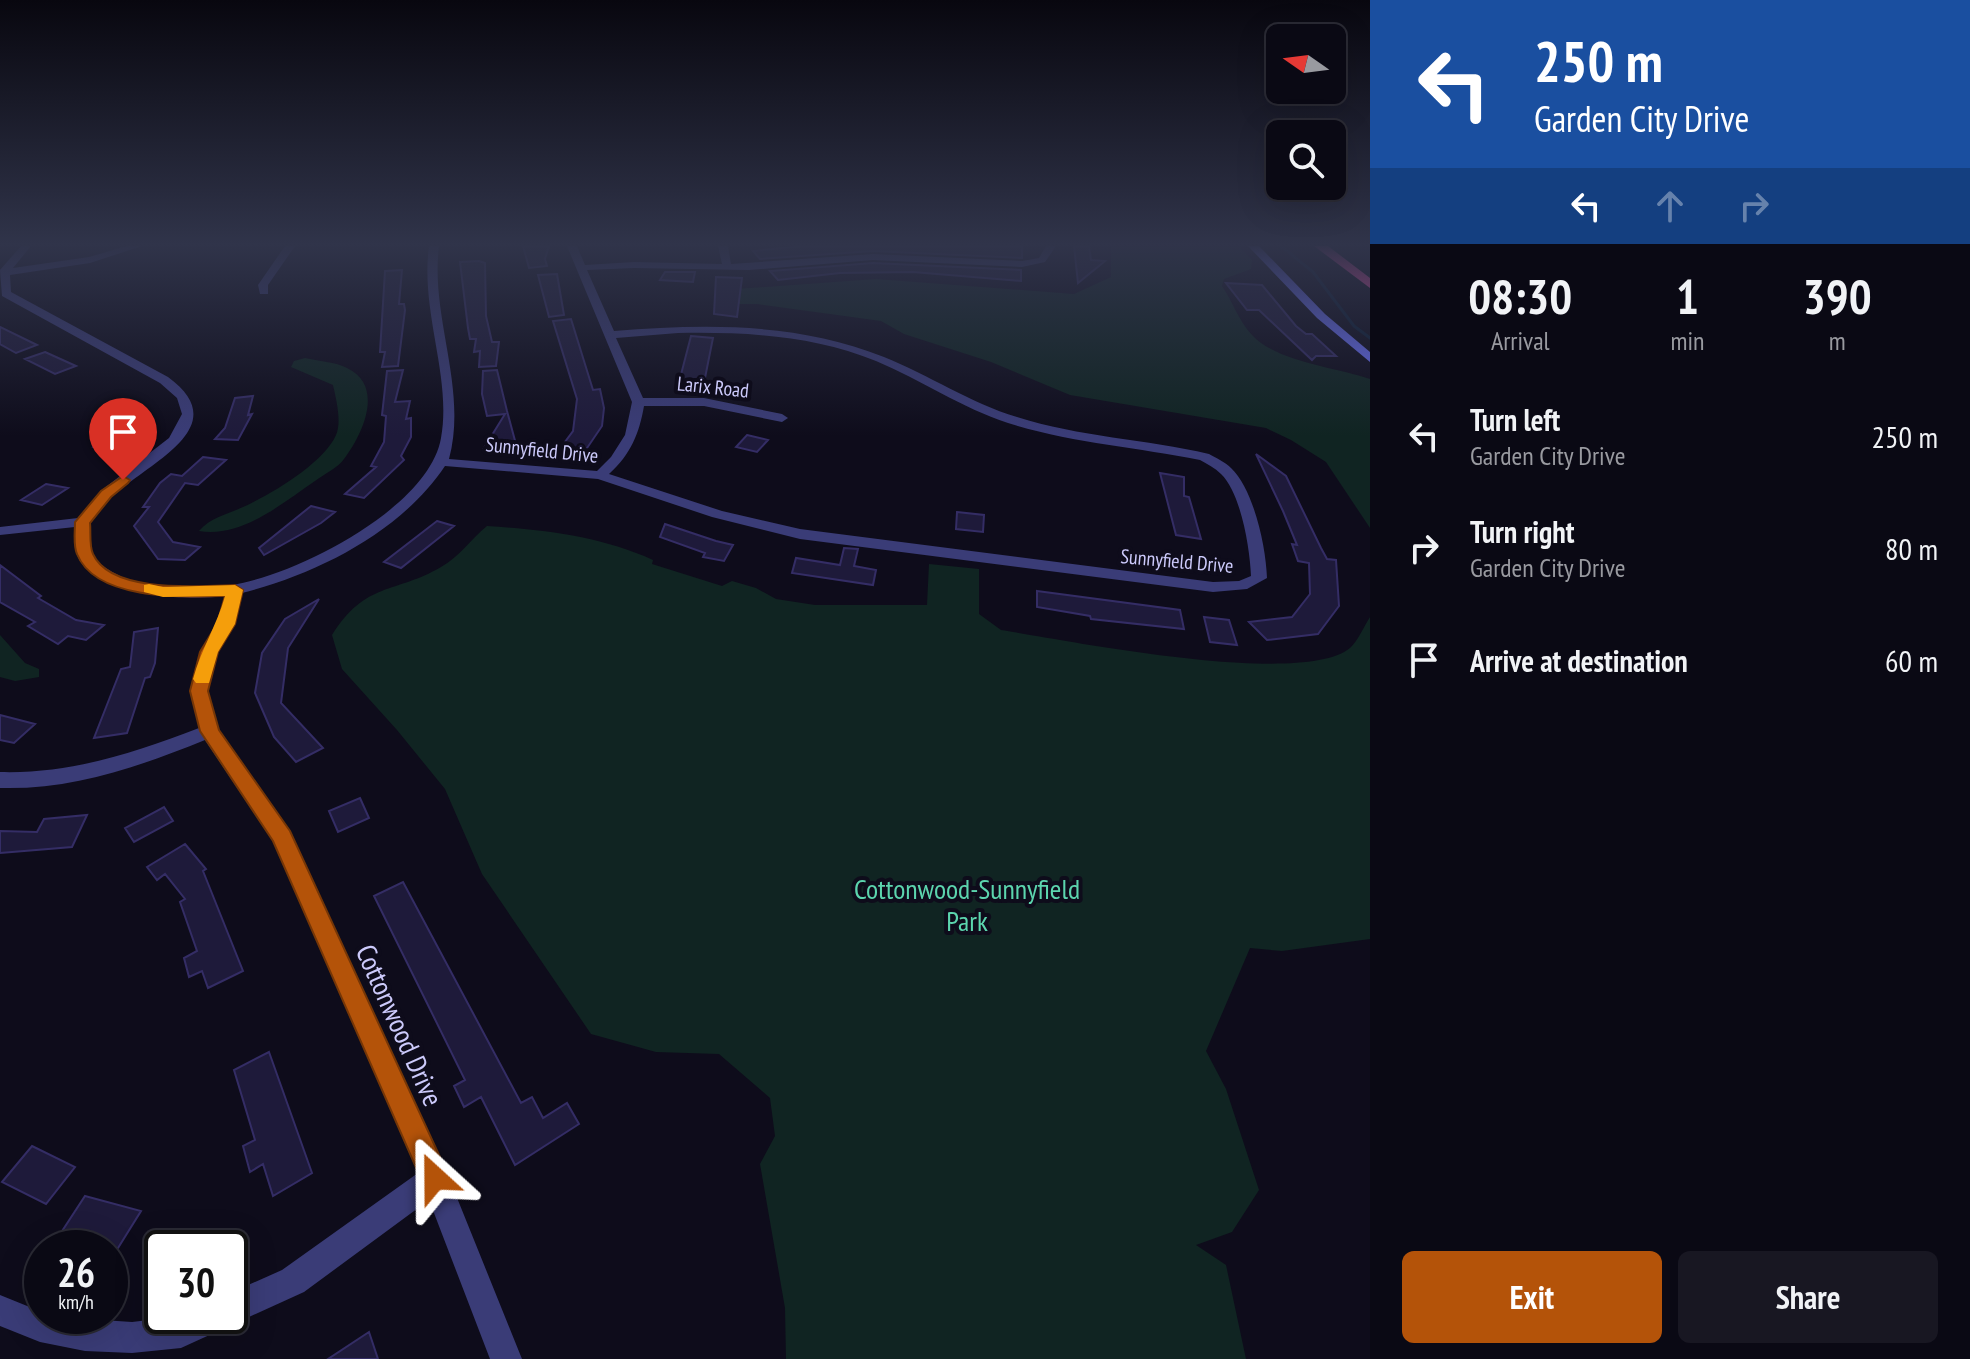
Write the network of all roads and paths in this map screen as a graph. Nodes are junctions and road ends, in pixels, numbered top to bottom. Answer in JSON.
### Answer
{"nodes":[{"id":1,"x":32,"y":309,"type":"edge"},
{"id":2,"x":434,"y":309,"type":"edge"},
{"id":3,"x":599,"y":309,"type":"edge"},
{"id":4,"x":1315,"y":309,"type":"edge"},
{"id":5,"x":610,"y":335,"type":"junction"},
{"id":6,"x":1370,"y":358,"type":"edge"},
{"id":7,"x":638,"y":402,"type":"junction"},
{"id":8,"x":782,"y":418,"type":"dead end"},
{"id":9,"x":441,"y":462,"type":"junction"},
{"id":10,"x":600,"y":475,"type":"junction"},
{"id":11,"x":83,"y":522,"type":"junction"},
{"id":12,"x":0,"y":531,"type":"edge"},
{"id":13,"x":235,"y":590,"type":"junction"},
{"id":14,"x":209,"y":731,"type":"junction"},
{"id":15,"x":0,"y":780,"type":"edge"},
{"id":16,"x":435,"y":1178,"type":"junction"},
{"id":17,"x":248,"y":1301,"type":"edge"},
{"id":18,"x":0,"y":1310,"type":"edge"},
{"id":19,"x":159,"y":1334,"type":"edge"},
{"id":20,"x":506,"y":1359,"type":"edge"}],
"edges":[{"from":1,"to":11,"type":"street"},
{"from":2,"to":9,"type":"street"},
{"from":3,"to":5,"type":"street"},
{"from":4,"to":6,"type":"main road"},
{"from":5,"to":7,"type":"street"},
{"from":5,"to":10,"type":"street","name":"Sunnyfield Drive"},
{"from":7,"to":8,"type":"street","name":"Larix Road"},
{"from":7,"to":10,"type":"street"},
{"from":9,"to":10,"type":"street","name":"Sunnyfield Drive"},
{"from":9,"to":13,"type":"street"},
{"from":11,"to":12,"type":"street"},
{"from":11,"to":13,"type":"street"},
{"from":13,"to":14,"type":"street","name":"Cottonwood Drive"},
{"from":14,"to":15,"type":"street"},
{"from":14,"to":16,"type":"street","name":"Cottonwood Drive"},
{"from":16,"to":17,"type":"street"},
{"from":16,"to":20,"type":"street","name":"Cottonwood Drive"},
{"from":18,"to":19,"type":"street"}]}
